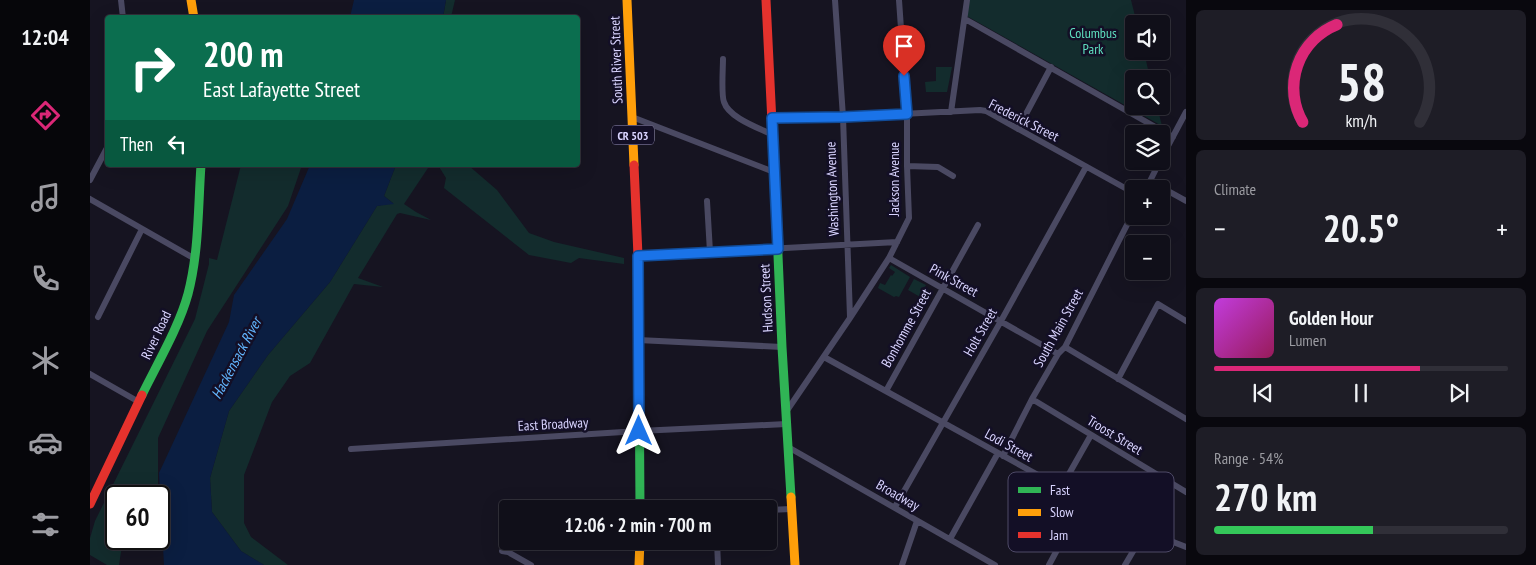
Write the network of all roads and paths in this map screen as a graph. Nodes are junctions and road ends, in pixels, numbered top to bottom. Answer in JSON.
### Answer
{"nodes":[{"id":1,"x":121,"y":0,"type":"edge"},
{"id":2,"x":191,"y":0,"type":"edge"},
{"id":3,"x":627,"y":0,"type":"edge"},
{"id":4,"x":766,"y":0,"type":"edge"},
{"id":5,"x":835,"y":0,"type":"edge"},
{"id":6,"x":899,"y":0,"type":"edge"},
{"id":7,"x":967,"y":0,"type":"edge"},
{"id":8,"x":123,"y":15,"type":"edge"},
{"id":9,"x":194,"y":15,"type":"edge"},
{"id":10,"x":965,"y":19,"type":"junction"},
{"id":11,"x":723,"y":58,"type":"dead end"},
{"id":12,"x":1051,"y":67,"type":"junction"},
{"id":13,"x":951,"y":112,"type":"junction"},
{"id":14,"x":1186,"y":112,"type":"edge"},
{"id":15,"x":907,"y":114,"type":"junction"},
{"id":16,"x":632,"y":117,"type":"junction"},
{"id":17,"x":843,"y":117,"type":"junction"},
{"id":18,"x":772,"y":118,"type":"junction"},
{"id":19,"x":1018,"y":129,"type":"junction"},
{"id":20,"x":772,"y":135,"type":"junction"},
{"id":21,"x":1173,"y":136,"type":"junction"},
{"id":22,"x":1170,"y":142,"type":"edge"},
{"id":23,"x":105,"y":152,"type":"edge"},
{"id":24,"x":907,"y":166,"type":"junction"},
{"id":25,"x":201,"y":167,"type":"edge"},
{"id":26,"x":1086,"y":167,"type":"junction"},
{"id":27,"x":774,"y":172,"type":"junction"},
{"id":28,"x":952,"y":176,"type":"dead end"},
{"id":29,"x":90,"y":180,"type":"edge"},
{"id":30,"x":1125,"y":188,"type":"edge"},
{"id":31,"x":1170,"y":192,"type":"edge"},
{"id":32,"x":90,"y":199,"type":"edge"},
{"id":33,"x":707,"y":201,"type":"dead end"},
{"id":34,"x":1186,"y":201,"type":"edge"},
{"id":35,"x":978,"y":225,"type":"dead end"},
{"id":36,"x":1127,"y":225,"type":"edge"},
{"id":37,"x":142,"y":229,"type":"junction"},
{"id":38,"x":897,"y":242,"type":"junction"},
{"id":39,"x":846,"y":245,"type":"junction"},
{"id":40,"x":778,"y":249,"type":"junction"},
{"id":41,"x":710,"y":252,"type":"junction"},
{"id":42,"x":638,"y":256,"type":"junction"},
{"id":43,"x":888,"y":258,"type":"junction"},
{"id":44,"x":195,"y":259,"type":"junction"},
{"id":45,"x":943,"y":288,"type":"junction"},
{"id":46,"x":98,"y":317,"type":"dead end"},
{"id":47,"x":850,"y":318,"type":"junction"},
{"id":48,"x":1001,"y":321,"type":"junction"},
{"id":49,"x":1186,"y":321,"type":"edge"},
{"id":50,"x":638,"y":340,"type":"junction"},
{"id":51,"x":782,"y":347,"type":"junction"},
{"id":52,"x":1064,"y":348,"type":"junction"},
{"id":53,"x":1058,"y":354,"type":"junction"},
{"id":54,"x":824,"y":357,"type":"junction"},
{"id":55,"x":90,"y":374,"type":"edge"},
{"id":56,"x":1118,"y":379,"type":"junction"},
{"id":57,"x":886,"y":391,"type":"junction"},
{"id":58,"x":1032,"y":400,"type":"junction"},
{"id":59,"x":140,"y":402,"type":"junction"},
{"id":60,"x":786,"y":413,"type":"junction"},
{"id":61,"x":1186,"y":419,"type":"edge"},
{"id":62,"x":943,"y":422,"type":"junction"},
{"id":63,"x":786,"y":424,"type":"junction"},
{"id":64,"x":639,"y":431,"type":"junction"},
{"id":65,"x":1091,"y":435,"type":"junction"},
{"id":66,"x":788,"y":447,"type":"junction"},
{"id":67,"x":351,"y":449,"type":"dead end"},
{"id":68,"x":1000,"y":454,"type":"junction"},
{"id":69,"x":1032,"y":472,"type":"edge"},
{"id":70,"x":1070,"y":472,"type":"edge"},
{"id":71,"x":1152,"y":472,"type":"edge"},
{"id":72,"x":1174,"y":485,"type":"edge"},
{"id":73,"x":1186,"y":492,"type":"edge"},
{"id":74,"x":640,"y":500,"type":"edge"},
{"id":75,"x":90,"y":504,"type":"edge"},
{"id":76,"x":895,"y":508,"type":"junction"},
{"id":77,"x":791,"y":509,"type":"junction"},
{"id":78,"x":777,"y":510,"type":"edge"},
{"id":79,"x":918,"y":521,"type":"junction"},
{"id":80,"x":950,"y":539,"type":"junction"},
{"id":81,"x":1174,"y":542,"type":"edge"},
{"id":82,"x":1186,"y":547,"type":"edge"},
{"id":83,"x":640,"y":550,"type":"edge"},
{"id":84,"x":717,"y":550,"type":"edge"},
{"id":85,"x":502,"y":551,"type":"dead end"},
{"id":86,"x":1056,"y":552,"type":"edge"},
{"id":87,"x":1133,"y":552,"type":"edge"},
{"id":88,"x":532,"y":565,"type":"edge"},
{"id":89,"x":639,"y":565,"type":"edge"},
{"id":90,"x":718,"y":565,"type":"edge"},
{"id":91,"x":795,"y":565,"type":"edge"},
{"id":92,"x":902,"y":565,"type":"edge"},
{"id":93,"x":995,"y":565,"type":"edge"},
{"id":94,"x":1049,"y":565,"type":"edge"},
{"id":95,"x":1125,"y":565,"type":"edge"}],
"edges":[{"from":1,"to":8,"type":"street"},
{"from":2,"to":9,"type":"main road"},
{"from":3,"to":16,"type":"main road","name":"South River Street","number":"CR 503"},
{"from":4,"to":18,"type":"main road","name":"Hudson Street"},
{"from":5,"to":17,"type":"street","name":"Washington Avenue"},
{"from":6,"to":15,"type":"street","name":"Jackson Avenue"},
{"from":7,"to":10,"type":"street"},
{"from":10,"to":12,"type":"street"},
{"from":10,"to":13,"type":"street"},
{"from":11,"to":20,"type":"street"},
{"from":12,"to":19,"type":"street"},
{"from":12,"to":21,"type":"street"},
{"from":13,"to":15,"type":"street","name":"Frederick Street"},
{"from":13,"to":19,"type":"street","name":"Frederick Street"},
{"from":14,"to":21,"type":"street"},
{"from":15,"to":17,"type":"street","name":"Frederick Street"},
{"from":15,"to":24,"type":"street","name":"Jackson Avenue"},
{"from":16,"to":27,"type":"street"},
{"from":16,"to":42,"type":"main road","name":"South River Street","number":"CR 503"},
{"from":17,"to":18,"type":"street","name":"Frederick Street"},
{"from":17,"to":39,"type":"street","name":"Washington Avenue"},
{"from":18,"to":20,"type":"main road","name":"Hudson Street"},
{"from":19,"to":26,"type":"street","name":"Frederick Street"},
{"from":20,"to":27,"type":"main road","name":"Hudson Street"},
{"from":21,"to":22,"type":"street"},
{"from":23,"to":29,"type":"street"},
{"from":24,"to":28,"type":"street"},
{"from":24,"to":38,"type":"street","name":"Jackson Avenue"},
{"from":25,"to":44,"type":"main road","name":"River Road"},
{"from":26,"to":30,"type":"street","name":"Frederick Street"},
{"from":26,"to":48,"type":"street","name":"Holt Street"},
{"from":27,"to":40,"type":"main road","name":"Hudson Street"},
{"from":31,"to":34,"type":"street"},
{"from":32,"to":37,"type":"street"},
{"from":33,"to":41,"type":"street"},
{"from":35,"to":45,"type":"street","name":"Bonhomme Street"},
{"from":36,"to":52,"type":"street","name":"South Main Street"},
{"from":37,"to":44,"type":"street"},
{"from":37,"to":46,"type":"street"},
{"from":38,"to":39,"type":"street"},
{"from":38,"to":43,"type":"street","name":"Jackson Avenue"},
{"from":39,"to":40,"type":"street"},
{"from":39,"to":47,"type":"street","name":"Washington Avenue"},
{"from":40,"to":41,"type":"street"},
{"from":40,"to":51,"type":"main road","name":"Hudson Street"},
{"from":41,"to":42,"type":"street"},
{"from":42,"to":50,"type":"main road","name":"South River Street","number":"CR 503"},
{"from":43,"to":45,"type":"street","name":"Pink Street"},
{"from":43,"to":47,"type":"street","name":"Jackson Avenue"},
{"from":44,"to":59,"type":"main road","name":"River Road"},
{"from":45,"to":48,"type":"street","name":"Pink Street"},
{"from":45,"to":57,"type":"street","name":"Bonhomme Street"},
{"from":47,"to":54,"type":"street","name":"Jackson Avenue"},
{"from":48,"to":53,"type":"street","name":"Pink Street"},
{"from":48,"to":62,"type":"street","name":"Holt Street"},
{"from":49,"to":56,"type":"street"},
{"from":50,"to":51,"type":"street"},
{"from":50,"to":64,"type":"main road","name":"South River Street","number":"CR 503"},
{"from":51,"to":60,"type":"main road","name":"Hudson Street"},
{"from":52,"to":53,"type":"street","name":"South Main Street"},
{"from":52,"to":56,"type":"street"},
{"from":53,"to":58,"type":"street","name":"South Main Street"},
{"from":54,"to":57,"type":"street","name":"Lodi Street"},
{"from":54,"to":60,"type":"street","name":"Jackson Avenue"},
{"from":55,"to":59,"type":"street"},
{"from":56,"to":61,"type":"street"},
{"from":57,"to":62,"type":"street","name":"Lodi Street"},
{"from":58,"to":65,"type":"street","name":"Troost Street"},
{"from":58,"to":68,"type":"street","name":"South Main Street"},
{"from":59,"to":75,"type":"main road","name":"River Road"},
{"from":60,"to":63,"type":"main road","name":"Hudson Street"},
{"from":62,"to":68,"type":"street","name":"Lodi Street"},
{"from":62,"to":76,"type":"street","name":"Holt Street"},
{"from":63,"to":64,"type":"street","name":"East Broadway"},
{"from":63,"to":66,"type":"main road","name":"Hudson Street"},
{"from":64,"to":67,"type":"street","name":"East Broadway"},
{"from":64,"to":74,"type":"main road","name":"South River Street","number":"CR 503"},
{"from":65,"to":70,"type":"street"},
{"from":65,"to":71,"type":"street","name":"Troost Street"},
{"from":66,"to":76,"type":"street","name":"Broadway"},
{"from":66,"to":77,"type":"main road","name":"Hudson Street"},
{"from":68,"to":69,"type":"street","name":"Lodi Street"},
{"from":68,"to":80,"type":"street","name":"South Main Street"},
{"from":72,"to":73,"type":"street","name":"Troost Street"},
{"from":76,"to":79,"type":"street","name":"Broadway"},
{"from":77,"to":78,"type":"street"},
{"from":77,"to":91,"type":"main road","name":"Hudson Street"},
{"from":79,"to":80,"type":"street","name":"Broadway"},
{"from":79,"to":92,"type":"street"},
{"from":80,"to":93,"type":"street","name":"Broadway"},
{"from":81,"to":82,"type":"street","name":"Lodi Street"},
{"from":83,"to":89,"type":"main road"},
{"from":84,"to":90,"type":"street"},
{"from":85,"to":88,"type":"street"},
{"from":86,"to":94,"type":"street"},
{"from":87,"to":95,"type":"street"}]}
